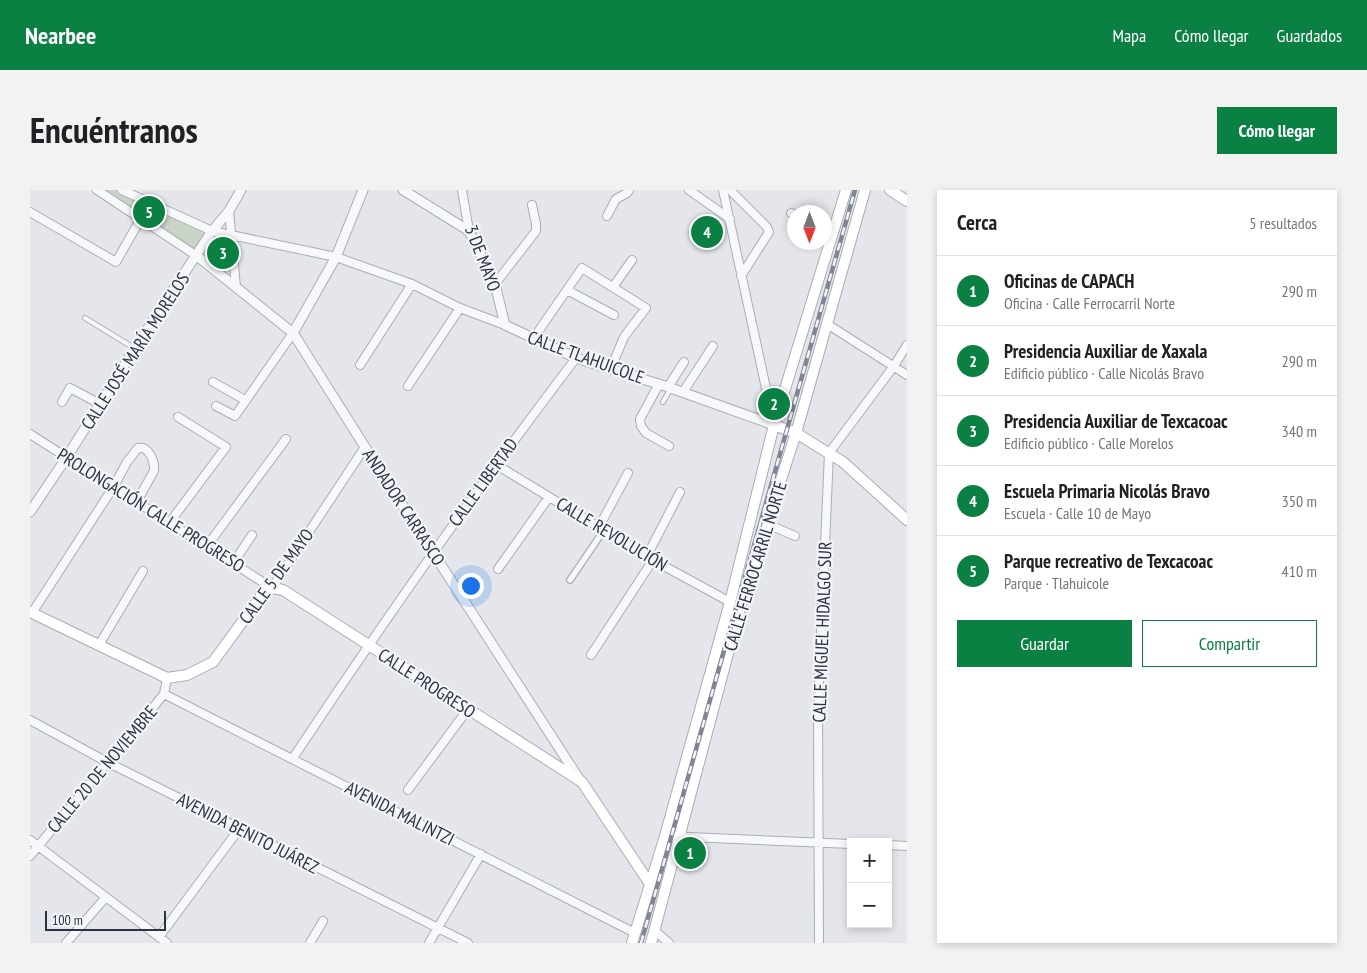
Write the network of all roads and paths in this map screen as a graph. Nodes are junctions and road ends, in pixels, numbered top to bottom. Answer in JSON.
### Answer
{"nodes":[{"id":1,"x":122,"y":190,"type":"edge"},
{"id":2,"x":241,"y":190,"type":"edge"},
{"id":3,"x":363,"y":190,"type":"edge"},
{"id":4,"x":403,"y":190,"type":"edge"},
{"id":5,"x":462,"y":190,"type":"edge"},
{"id":6,"x":630,"y":190,"type":"edge"},
{"id":7,"x":688,"y":190,"type":"edge"},
{"id":8,"x":723,"y":190,"type":"edge"},
{"id":9,"x":730,"y":190,"type":"edge"},
{"id":10,"x":846,"y":190,"type":"edge"},
{"id":11,"x":865,"y":190,"type":"edge"},
{"id":12,"x":890,"y":190,"type":"edge"},
{"id":13,"x":100,"y":191,"type":"edge"},
{"id":14,"x":907,"y":201,"type":"edge"},
{"id":15,"x":532,"y":205,"type":"dead end"},
{"id":16,"x":229,"y":211,"type":"junction"},
{"id":17,"x":30,"y":212,"type":"edge"},
{"id":18,"x":607,"y":216,"type":"dead end"},
{"id":19,"x":730,"y":219,"type":"junction"},
{"id":20,"x":140,"y":220,"type":"junction"},
{"id":21,"x":832,"y":220,"type":"edge"},
{"id":22,"x":212,"y":231,"type":"junction"},
{"id":23,"x":469,"y":231,"type":"junction"},
{"id":24,"x":228,"y":233,"type":"junction"},
{"id":25,"x":822,"y":250,"type":"edge"},
{"id":26,"x":219,"y":254,"type":"dead end"},
{"id":27,"x":197,"y":256,"type":"junction"},
{"id":28,"x":336,"y":256,"type":"junction"},
{"id":29,"x":632,"y":260,"type":"dead end"},
{"id":30,"x":741,"y":276,"type":"junction"},
{"id":31,"x":412,"y":284,"type":"junction"},
{"id":32,"x":495,"y":284,"type":"junction"},
{"id":33,"x":236,"y":287,"type":"junction"},
{"id":34,"x":613,"y":287,"type":"junction"},
{"id":35,"x":567,"y":290,"type":"junction"},
{"id":36,"x":460,"y":308,"type":"junction"},
{"id":37,"x":614,"y":315,"type":"dead end"},
{"id":38,"x":84,"y":318,"type":"dead end"},
{"id":39,"x":827,"y":324,"type":"junction"},
{"id":40,"x":505,"y":325,"type":"junction"},
{"id":41,"x":293,"y":333,"type":"junction"},
{"id":42,"x":533,"y":339,"type":"junction"},
{"id":43,"x":907,"y":345,"type":"edge"},
{"id":44,"x":713,"y":346,"type":"dead end"},
{"id":45,"x":135,"y":348,"type":"junction"},
{"id":46,"x":576,"y":358,"type":"junction"},
{"id":47,"x":684,"y":362,"type":"dead end"},
{"id":48,"x":360,"y":365,"type":"dead end"},
{"id":49,"x":894,"y":366,"type":"junction"},
{"id":50,"x":611,"y":368,"type":"junction"},
{"id":51,"x":907,"y":375,"type":"edge"},
{"id":52,"x":213,"y":382,"type":"dead end"},
{"id":53,"x":408,"y":386,"type":"dead end"},
{"id":54,"x":666,"y":386,"type":"junction"},
{"id":55,"x":683,"y":392,"type":"junction"},
{"id":56,"x":246,"y":400,"type":"junction"},
{"id":57,"x":62,"y":402,"type":"dead end"},
{"id":58,"x":663,"y":402,"type":"dead end"},
{"id":59,"x":100,"y":404,"type":"junction"},
{"id":60,"x":216,"y":406,"type":"dead end"},
{"id":61,"x":178,"y":417,"type":"dead end"},
{"id":62,"x":774,"y":425,"type":"junction"},
{"id":63,"x":796,"y":433,"type":"junction"},
{"id":64,"x":30,"y":434,"type":"edge"},
{"id":65,"x":286,"y":439,"type":"dead end"},
{"id":66,"x":669,"y":446,"type":"dead end"},
{"id":67,"x":365,"y":447,"type":"junction"},
{"id":68,"x":829,"y":453,"type":"junction"},
{"id":69,"x":67,"y":457,"type":"junction"},
{"id":70,"x":495,"y":464,"type":"junction"},
{"id":71,"x":628,"y":473,"type":"dead end"},
{"id":72,"x":114,"y":486,"type":"junction"},
{"id":73,"x":680,"y":492,"type":"dead end"},
{"id":74,"x":549,"y":497,"type":"junction"},
{"id":75,"x":137,"y":501,"type":"junction"},
{"id":76,"x":30,"y":512,"type":"edge"},
{"id":77,"x":907,"y":520,"type":"edge"},
{"id":78,"x":170,"y":522,"type":"junction"},
{"id":79,"x":767,"y":524,"type":"junction"},
{"id":80,"x":601,"y":528,"type":"junction"},
{"id":81,"x":252,"y":535,"type":"dead end"},
{"id":82,"x":795,"y":536,"type":"dead end"},
{"id":83,"x":207,"y":546,"type":"junction"},
{"id":84,"x":433,"y":552,"type":"junction"},
{"id":85,"x":650,"y":558,"type":"junction"},
{"id":86,"x":234,"y":562,"type":"junction"},
{"id":87,"x":498,"y":569,"type":"dead end"},
{"id":88,"x":143,"y":571,"type":"dead end"},
{"id":89,"x":570,"y":580,"type":"dead end"},
{"id":90,"x":272,"y":588,"type":"junction"},
{"id":91,"x":730,"y":602,"type":"junction"},
{"id":92,"x":31,"y":613,"type":"edge"},
{"id":93,"x":368,"y":644,"type":"junction"},
{"id":94,"x":99,"y":645,"type":"junction"},
{"id":95,"x":591,"y":655,"type":"dead end"},
{"id":96,"x":167,"y":678,"type":"junction"},
{"id":97,"x":164,"y":694,"type":"junction"},
{"id":98,"x":468,"y":710,"type":"junction"},
{"id":99,"x":30,"y":720,"type":"edge"},
{"id":100,"x":293,"y":758,"type":"junction"},
{"id":101,"x":107,"y":762,"type":"junction"},
{"id":102,"x":582,"y":782,"type":"junction"},
{"id":103,"x":408,"y":790,"type":"dead end"},
{"id":104,"x":239,"y":829,"type":"junction"},
{"id":105,"x":665,"y":836,"type":"junction"},
{"id":106,"x":678,"y":837,"type":"junction"},
{"id":107,"x":30,"y":840,"type":"edge"},
{"id":108,"x":817,"y":842,"type":"junction"},
{"id":109,"x":847,"y":844,"type":"edge"},
{"id":110,"x":892,"y":845,"type":"edge"},
{"id":111,"x":38,"y":846,"type":"junction"},
{"id":112,"x":907,"y":846,"type":"edge"},
{"id":113,"x":481,"y":854,"type":"junction"},
{"id":114,"x":30,"y":856,"type":"edge"},
{"id":115,"x":650,"y":884,"type":"junction"},
{"id":116,"x":106,"y":897,"type":"junction"},
{"id":117,"x":323,"y":921,"type":"dead end"},
{"id":118,"x":438,"y":928,"type":"junction"},
{"id":119,"x":654,"y":930,"type":"junction"},
{"id":120,"x":159,"y":937,"type":"junction"},
{"id":121,"x":634,"y":938,"type":"edge"},
{"id":122,"x":66,"y":943,"type":"edge"},
{"id":123,"x":167,"y":943,"type":"edge"},
{"id":124,"x":310,"y":943,"type":"edge"},
{"id":125,"x":429,"y":943,"type":"edge"},
{"id":126,"x":468,"y":943,"type":"edge"},
{"id":127,"x":651,"y":943,"type":"edge"},
{"id":128,"x":669,"y":943,"type":"edge"},
{"id":129,"x":819,"y":943,"type":"edge"}],
"edges":[{"from":1,"to":22,"type":"street","name":"CALLE TLAHUICOLE"},
{"from":2,"to":16,"type":"street","name":"CALLE JOSÉ MARÍA MORELOS"},
{"from":3,"to":28,"type":"street"},
{"from":4,"to":23,"type":"street"},
{"from":5,"to":23,"type":"street","name":"3 DE MAYO"},
{"from":6,"to":18,"type":"street"},
{"from":7,"to":19,"type":"street"},
{"from":8,"to":19,"type":"street"},
{"from":9,"to":30,"type":"street"},
{"from":10,"to":21,"type":"main road"},
{"from":11,"to":39,"type":"main road","name":"CALLE FERROCARRIL NORTE"},
{"from":12,"to":14,"type":"main road"},
{"from":13,"to":20,"type":"street"},
{"from":15,"to":32,"type":"street"},
{"from":16,"to":22,"type":"street","name":"CALLE JOSÉ MARÍA MORELOS"},
{"from":16,"to":24,"type":"street"},
{"from":17,"to":20,"type":"street"},
{"from":19,"to":30,"type":"street"},
{"from":20,"to":27,"type":"street"},
{"from":22,"to":24,"type":"street","name":"CALLE TLAHUICOLE"},
{"from":22,"to":27,"type":"street","name":"CALLE JOSÉ MARÍA MORELOS"},
{"from":23,"to":32,"type":"street","name":"3 DE MAYO"},
{"from":24,"to":26,"type":"lane"},
{"from":24,"to":28,"type":"street","name":"CALLE TLAHUICOLE"},
{"from":24,"to":33,"type":"street"},
{"from":25,"to":62,"type":"main road"},
{"from":27,"to":33,"type":"street","name":"ANDADOR CARRASCO"},
{"from":27,"to":45,"type":"street","name":"CALLE JOSÉ MARÍA MORELOS"},
{"from":28,"to":31,"type":"street","name":"CALLE TLAHUICOLE"},
{"from":28,"to":41,"type":"street"},
{"from":29,"to":34,"type":"street"},
{"from":30,"to":62,"type":"street"},
{"from":31,"to":36,"type":"street","name":"CALLE TLAHUICOLE"},
{"from":31,"to":48,"type":"street"},
{"from":32,"to":40,"type":"street","name":"3 DE MAYO"},
{"from":33,"to":41,"type":"street","name":"ANDADOR CARRASCO"},
{"from":34,"to":35,"type":"street"},
{"from":34,"to":50,"type":"street"},
{"from":35,"to":37,"type":"street"},
{"from":35,"to":42,"type":"street"},
{"from":36,"to":40,"type":"street","name":"CALLE TLAHUICOLE"},
{"from":36,"to":53,"type":"street"},
{"from":38,"to":45,"type":"lane"},
{"from":39,"to":49,"type":"street"},
{"from":39,"to":63,"type":"main road","name":"CALLE FERROCARRIL NORTE"},
{"from":40,"to":42,"type":"street","name":"CALLE TLAHUICOLE"},
{"from":41,"to":56,"type":"street"},
{"from":41,"to":67,"type":"street","name":"ANDADOR CARRASCO"},
{"from":42,"to":46,"type":"street","name":"CALLE TLAHUICOLE"},
{"from":43,"to":49,"type":"street"},
{"from":44,"to":55,"type":"street"},
{"from":45,"to":59,"type":"street","name":"CALLE JOSÉ MARÍA MORELOS"},
{"from":46,"to":50,"type":"street","name":"CALLE TLAHUICOLE"},
{"from":46,"to":70,"type":"street","name":"CALLE LIBERTAD"},
{"from":47,"to":54,"type":"street"},
{"from":49,"to":51,"type":"street"},
{"from":49,"to":68,"type":"street"},
{"from":50,"to":54,"type":"street","name":"CALLE TLAHUICOLE"},
{"from":52,"to":56,"type":"street"},
{"from":54,"to":55,"type":"street","name":"CALLE TLAHUICOLE"},
{"from":54,"to":58,"type":"lane"},
{"from":54,"to":66,"type":"street"},
{"from":55,"to":62,"type":"street","name":"CALLE TLAHUICOLE"},
{"from":56,"to":60,"type":"street"},
{"from":57,"to":59,"type":"street"},
{"from":59,"to":69,"type":"street","name":"CALLE JOSÉ MARÍA MORELOS"},
{"from":61,"to":78,"type":"street"},
{"from":62,"to":63,"type":"main road","name":"CALLE TLAHUICOLE"},
{"from":62,"to":91,"type":"main road"},
{"from":63,"to":68,"type":"main road","name":"CALLE TLAHUICOLE"},
{"from":63,"to":79,"type":"main road","name":"CALLE FERROCARRIL NORTE"},
{"from":64,"to":69,"type":"street","name":"PROLONGACIÓN CALLE PROGRESO"},
{"from":65,"to":83,"type":"street"},
{"from":67,"to":84,"type":"street","name":"ANDADOR CARRASCO"},
{"from":67,"to":90,"type":"street","name":"CALLE 5 DE MAYO"},
{"from":68,"to":77,"type":"main road","name":"CALLE TLAHUICOLE"},
{"from":68,"to":108,"type":"street","name":"CALLE MIGUEL HIDALGO SUR"},
{"from":69,"to":72,"type":"street","name":"PROLONGACIÓN CALLE PROGRESO"},
{"from":69,"to":76,"type":"street","name":"CALLE JOSÉ MARÍA MORELOS"},
{"from":70,"to":74,"type":"street","name":"CALLE REVOLUCIÓN"},
{"from":70,"to":84,"type":"street","name":"CALLE LIBERTAD"},
{"from":71,"to":80,"type":"street"},
{"from":72,"to":75,"type":"street","name":"PROLONGACIÓN CALLE PROGRESO"},
{"from":72,"to":75,"type":"street"},
{"from":72,"to":92,"type":"street"},
{"from":73,"to":85,"type":"street"},
{"from":74,"to":80,"type":"street","name":"CALLE REVOLUCIÓN"},
{"from":74,"to":87,"type":"street"},
{"from":75,"to":78,"type":"street","name":"PROLONGACIÓN CALLE PROGRESO"},
{"from":78,"to":83,"type":"street","name":"PROLONGACIÓN CALLE PROGRESO"},
{"from":79,"to":82,"type":"street"},
{"from":79,"to":106,"type":"main road","name":"CALLE FERROCARRIL NORTE"},
{"from":80,"to":85,"type":"street","name":"CALLE REVOLUCIÓN"},
{"from":80,"to":89,"type":"street"},
{"from":81,"to":86,"type":"street"},
{"from":83,"to":86,"type":"street","name":"PROLONGACIÓN CALLE PROGRESO"},
{"from":84,"to":93,"type":"street","name":"CALLE LIBERTAD"},
{"from":84,"to":102,"type":"street","name":"ANDADOR CARRASCO"},
{"from":85,"to":91,"type":"street","name":"CALLE REVOLUCIÓN"},
{"from":85,"to":95,"type":"street"},
{"from":86,"to":90,"type":"street","name":"PROLONGACIÓN CALLE PROGRESO"},
{"from":88,"to":94,"type":"street"},
{"from":90,"to":93,"type":"main road","name":"CALLE PROGRESO"},
{"from":90,"to":96,"type":"main road","name":"CALLE 5 DE MAYO"},
{"from":91,"to":105,"type":"main road"},
{"from":92,"to":94,"type":"main road"},
{"from":93,"to":98,"type":"main road","name":"CALLE PROGRESO"},
{"from":93,"to":100,"type":"street","name":"CALLE LIBERTAD"},
{"from":94,"to":96,"type":"main road"},
{"from":96,"to":97,"type":"street","name":"CALLE 20 DE NOVIEMBRE"},
{"from":97,"to":100,"type":"street","name":"AVENIDA MALINTZI"},
{"from":97,"to":101,"type":"street","name":"CALLE 20 DE NOVIEMBRE"},
{"from":98,"to":102,"type":"main road","name":"CALLE PROGRESO"},
{"from":98,"to":103,"type":"street"},
{"from":99,"to":101,"type":"street","name":"AVENIDA BENITO JUÁREZ"},
{"from":100,"to":113,"type":"street","name":"AVENIDA MALINTZI"},
{"from":101,"to":104,"type":"street","name":"AVENIDA BENITO JUÁREZ"},
{"from":101,"to":111,"type":"street","name":"CALLE 20 DE NOVIEMBRE"},
{"from":102,"to":115,"type":"main road","name":"ANDADOR CARRASCO"},
{"from":104,"to":118,"type":"street","name":"AVENIDA BENITO JUÁREZ"},
{"from":104,"to":120,"type":"street"},
{"from":105,"to":106,"type":"street"},
{"from":105,"to":115,"type":"main road"},
{"from":106,"to":108,"type":"street"},
{"from":106,"to":119,"type":"main road","name":"CALLE FERROCARRIL NORTE"},
{"from":107,"to":111,"type":"street"},
{"from":108,"to":109,"type":"street"},
{"from":108,"to":129,"type":"street","name":"CALLE MIGUEL HIDALGO SUR"},
{"from":110,"to":112,"type":"street"},
{"from":111,"to":114,"type":"street","name":"CALLE 20 DE NOVIEMBRE"},
{"from":111,"to":116,"type":"street"},
{"from":113,"to":118,"type":"street"},
{"from":113,"to":121,"type":"street","name":"AVENIDA MALINTZI"},
{"from":115,"to":121,"type":"main road"},
{"from":116,"to":120,"type":"street"},
{"from":116,"to":122,"type":"street"},
{"from":117,"to":124,"type":"street"},
{"from":118,"to":125,"type":"street"},
{"from":118,"to":126,"type":"street","name":"AVENIDA BENITO JUÁREZ"},
{"from":119,"to":127,"type":"main road","name":"CALLE FERROCARRIL NORTE"},
{"from":119,"to":128,"type":"street"},
{"from":120,"to":123,"type":"street"}]}
